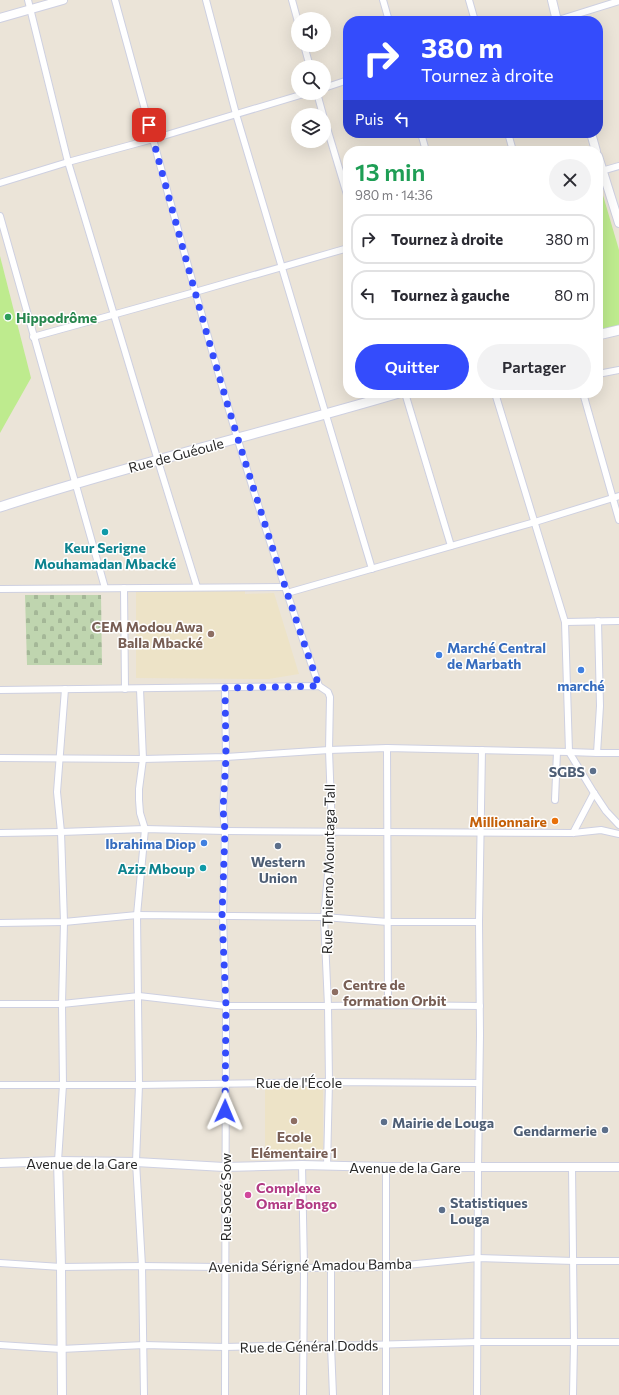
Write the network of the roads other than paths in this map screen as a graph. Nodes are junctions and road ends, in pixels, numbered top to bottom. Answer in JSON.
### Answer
{"nodes":[{"id":1,"x":28,"y":0,"type":"edge"},
{"id":2,"x":63,"y":0,"type":"edge"},
{"id":3,"x":115,"y":0,"type":"edge"},
{"id":4,"x":206,"y":0,"type":"edge"},
{"id":5,"x":292,"y":0,"type":"edge"},
{"id":6,"x":383,"y":0,"type":"edge"},
{"id":7,"x":469,"y":0,"type":"edge"},
{"id":8,"x":552,"y":0,"type":"edge"},
{"id":9,"x":619,"y":1,"type":"edge"},
{"id":10,"x":31,"y":9,"type":"junction"},
{"id":11,"x":295,"y":12,"type":"edge"},
{"id":12,"x":388,"y":16,"type":"edge"},
{"id":13,"x":474,"y":16,"type":"edge"},
{"id":14,"x":555,"y":16,"type":"edge"},
{"id":15,"x":572,"y":16,"type":"edge"},
{"id":16,"x":0,"y":18,"type":"edge"},
{"id":17,"x":343,"y":82,"type":"edge"},
{"id":18,"x":331,"y":86,"type":"edge"},
{"id":19,"x":291,"y":98,"type":"edge"},
{"id":20,"x":236,"y":114,"type":"junction"},
{"id":21,"x":153,"y":139,"type":"junction"},
{"id":22,"x":331,"y":140,"type":"edge"},
{"id":23,"x":68,"y":162,"type":"junction"},
{"id":24,"x":619,"y":166,"type":"edge"},
{"id":25,"x":603,"y":170,"type":"edge"},
{"id":26,"x":603,"y":179,"type":"edge"},
{"id":27,"x":343,"y":181,"type":"edge"},
{"id":28,"x":0,"y":183,"type":"edge"},
{"id":29,"x":0,"y":216,"type":"edge"},
{"id":30,"x":619,"y":223,"type":"edge"},
{"id":31,"x":343,"y":249,"type":"edge"},
{"id":32,"x":281,"y":267,"type":"junction"},
{"id":33,"x":195,"y":292,"type":"junction"},
{"id":34,"x":114,"y":315,"type":"junction"},
{"id":35,"x":619,"y":330,"type":"edge"},
{"id":36,"x":603,"y":334,"type":"edge"},
{"id":37,"x":33,"y":337,"type":"junction"},
{"id":38,"x":619,"y":370,"type":"edge"},
{"id":39,"x":603,"y":373,"type":"edge"},
{"id":40,"x":382,"y":398,"type":"edge"},
{"id":41,"x":407,"y":398,"type":"edge"},
{"id":42,"x":497,"y":398,"type":"edge"},
{"id":43,"x":585,"y":398,"type":"edge"},
{"id":44,"x":326,"y":414,"type":"junction"},
{"id":45,"x":238,"y":438,"type":"junction"},
{"id":46,"x":158,"y":461,"type":"junction"},
{"id":47,"x":74,"y":483,"type":"junction"},
{"id":48,"x":616,"y":496,"type":"edge"},
{"id":49,"x":0,"y":507,"type":"edge"},
{"id":50,"x":619,"y":520,"type":"edge"},
{"id":51,"x":535,"y":522,"type":"junction"},
{"id":52,"x":451,"y":546,"type":"junction"},
{"id":53,"x":372,"y":569,"type":"junction"},
{"id":54,"x":197,"y":587,"type":"junction"},
{"id":55,"x":105,"y":588,"type":"junction"},
{"id":56,"x":124,"y":588,"type":"junction"},
{"id":57,"x":0,"y":589,"type":"edge"},
{"id":58,"x":286,"y":590,"type":"junction"},
{"id":59,"x":598,"y":621,"type":"junction"},
{"id":60,"x":619,"y":621,"type":"edge"},
{"id":61,"x":565,"y":622,"type":"junction"},
{"id":62,"x":319,"y":686,"type":"junction"},
{"id":63,"x":225,"y":688,"type":"junction"},
{"id":64,"x":65,"y":689,"type":"junction"},
{"id":65,"x":125,"y":689,"type":"junction"},
{"id":66,"x":140,"y":689,"type":"junction"},
{"id":67,"x":0,"y":690,"type":"edge"},
{"id":68,"x":387,"y":748,"type":"junction"},
{"id":69,"x":329,"y":750,"type":"junction"},
{"id":70,"x":482,"y":750,"type":"junction"},
{"id":71,"x":557,"y":752,"type":"junction"},
{"id":72,"x":569,"y":752,"type":"junction"},
{"id":73,"x":597,"y":753,"type":"junction"},
{"id":74,"x":619,"y":753,"type":"edge"},
{"id":75,"x":226,"y":757,"type":"junction"},
{"id":76,"x":0,"y":758,"type":"edge"},
{"id":77,"x":60,"y":758,"type":"junction"},
{"id":78,"x":142,"y":759,"type":"junction"},
{"id":79,"x":594,"y":793,"type":"junction"},
{"id":80,"x":555,"y":800,"type":"dead end"},
{"id":81,"x":619,"y":825,"type":"edge"},
{"id":82,"x":145,"y":829,"type":"junction"},
{"id":83,"x":225,"y":831,"type":"junction"},
{"id":84,"x":388,"y":831,"type":"junction"},
{"id":85,"x":61,"y":832,"type":"junction"},
{"id":86,"x":332,"y":832,"type":"junction"},
{"id":87,"x":481,"y":832,"type":"junction"},
{"id":88,"x":0,"y":833,"type":"edge"},
{"id":89,"x":573,"y":833,"type":"junction"},
{"id":90,"x":619,"y":834,"type":"edge"},
{"id":91,"x":137,"y":915,"type":"junction"},
{"id":92,"x":222,"y":916,"type":"junction"},
{"id":93,"x":324,"y":917,"type":"junction"},
{"id":94,"x":64,"y":922,"type":"junction"},
{"id":95,"x":388,"y":922,"type":"junction"},
{"id":96,"x":479,"y":922,"type":"junction"},
{"id":97,"x":0,"y":923,"type":"edge"},
{"id":98,"x":139,"y":996,"type":"junction"},
{"id":99,"x":0,"y":1004,"type":"edge"},
{"id":100,"x":62,"y":1004,"type":"junction"},
{"id":101,"x":388,"y":1005,"type":"junction"},
{"id":102,"x":226,"y":1006,"type":"junction"},
{"id":103,"x":328,"y":1006,"type":"junction"},
{"id":104,"x":480,"y":1006,"type":"junction"},
{"id":105,"x":329,"y":1082,"type":"junction"},
{"id":106,"x":225,"y":1083,"type":"junction"},
{"id":107,"x":478,"y":1084,"type":"junction"},
{"id":108,"x":0,"y":1085,"type":"edge"},
{"id":109,"x":63,"y":1085,"type":"junction"},
{"id":110,"x":139,"y":1085,"type":"junction"},
{"id":111,"x":58,"y":1161,"type":"junction"},
{"id":112,"x":136,"y":1162,"type":"junction"},
{"id":113,"x":0,"y":1163,"type":"edge"},
{"id":114,"x":302,"y":1165,"type":"junction"},
{"id":115,"x":224,"y":1166,"type":"junction"},
{"id":116,"x":327,"y":1166,"type":"junction"},
{"id":117,"x":572,"y":1166,"type":"junction"},
{"id":118,"x":386,"y":1167,"type":"junction"},
{"id":119,"x":478,"y":1167,"type":"junction"},
{"id":120,"x":619,"y":1167,"type":"edge"},
{"id":121,"x":478,"y":1258,"type":"junction"},
{"id":122,"x":574,"y":1261,"type":"junction"},
{"id":123,"x":619,"y":1261,"type":"edge"},
{"id":124,"x":0,"y":1263,"type":"edge"},
{"id":125,"x":142,"y":1266,"type":"junction"},
{"id":126,"x":61,"y":1267,"type":"junction"},
{"id":127,"x":225,"y":1267,"type":"junction"},
{"id":128,"x":386,"y":1267,"type":"junction"},
{"id":129,"x":304,"y":1268,"type":"junction"},
{"id":130,"x":331,"y":1268,"type":"junction"},
{"id":131,"x":478,"y":1342,"type":"junction"},
{"id":132,"x":574,"y":1342,"type":"junction"},
{"id":133,"x":619,"y":1342,"type":"edge"},
{"id":134,"x":387,"y":1344,"type":"junction"},
{"id":135,"x":0,"y":1345,"type":"edge"},
{"id":136,"x":144,"y":1345,"type":"junction"},
{"id":137,"x":304,"y":1345,"type":"junction"},
{"id":138,"x":331,"y":1346,"type":"junction"},
{"id":139,"x":225,"y":1347,"type":"junction"},
{"id":140,"x":61,"y":1349,"type":"junction"},
{"id":141,"x":62,"y":1395,"type":"edge"},
{"id":142,"x":144,"y":1395,"type":"edge"},
{"id":143,"x":225,"y":1395,"type":"edge"},
{"id":144,"x":304,"y":1395,"type":"edge"},
{"id":145,"x":333,"y":1395,"type":"edge"},
{"id":146,"x":386,"y":1395,"type":"edge"},
{"id":147,"x":477,"y":1395,"type":"edge"},
{"id":148,"x":573,"y":1395,"type":"edge"}],
"edges":[{"from":1,"to":10,"type":"street"},
{"from":2,"to":10,"type":"street"},
{"from":3,"to":21,"type":"street"},
{"from":4,"to":20,"type":"street"},
{"from":5,"to":11,"type":"street"},
{"from":6,"to":12,"type":"street"},
{"from":7,"to":13,"type":"street"},
{"from":8,"to":14,"type":"street"},
{"from":9,"to":15,"type":"street"},
{"from":10,"to":16,"type":"street"},
{"from":10,"to":23,"type":"street"},
{"from":17,"to":18,"type":"street"},
{"from":19,"to":20,"type":"street"},
{"from":20,"to":21,"type":"street"},
{"from":20,"to":32,"type":"street"},
{"from":21,"to":23,"type":"street"},
{"from":21,"to":33,"type":"street"},
{"from":22,"to":27,"type":"street"},
{"from":23,"to":28,"type":"street"},
{"from":23,"to":34,"type":"street"},
{"from":24,"to":25,"type":"street"},
{"from":26,"to":30,"type":"street"},
{"from":29,"to":37,"type":"street"},
{"from":31,"to":32,"type":"street"},
{"from":32,"to":33,"type":"street"},
{"from":32,"to":44,"type":"street"},
{"from":33,"to":34,"type":"street"},
{"from":33,"to":45,"type":"street"},
{"from":34,"to":37,"type":"street"},
{"from":34,"to":46,"type":"street"},
{"from":35,"to":36,"type":"main road"},
{"from":37,"to":47,"type":"street"},
{"from":38,"to":39,"type":"street"},
{"from":40,"to":44,"type":"main road","name":"Rue de Guéoule"},
{"from":41,"to":52,"type":"street"},
{"from":42,"to":51,"type":"street"},
{"from":43,"to":48,"type":"street"},
{"from":44,"to":45,"type":"main road","name":"Rue de Guéoule"},
{"from":44,"to":53,"type":"street"},
{"from":45,"to":46,"type":"main road","name":"Rue de Guéoule"},
{"from":45,"to":58,"type":"street"},
{"from":46,"to":47,"type":"main road","name":"Rue de Guéoule"},
{"from":46,"to":54,"type":"street"},
{"from":47,"to":49,"type":"main road","name":"Rue de Guéoule"},
{"from":47,"to":55,"type":"street"},
{"from":48,"to":50,"type":"street"},
{"from":48,"to":51,"type":"street"},
{"from":51,"to":52,"type":"street"},
{"from":51,"to":61,"type":"street"},
{"from":52,"to":53,"type":"street"},
{"from":53,"to":58,"type":"street"},
{"from":54,"to":56,"type":"street"},
{"from":54,"to":58,"type":"street"},
{"from":55,"to":56,"type":"street"},
{"from":55,"to":57,"type":"street"},
{"from":56,"to":65,"type":"street"},
{"from":58,"to":62,"type":"street"},
{"from":59,"to":60,"type":"street"},
{"from":59,"to":61,"type":"street"},
{"from":59,"to":73,"type":"street"},
{"from":61,"to":72,"type":"street"},
{"from":62,"to":63,"type":"street"},
{"from":62,"to":69,"type":"street","name":"Rue Thierno Mountaga Tall"},
{"from":63,"to":66,"type":"street"},
{"from":63,"to":75,"type":"street","name":"Rue Socé Sow"},
{"from":64,"to":65,"type":"street"},
{"from":64,"to":67,"type":"street"},
{"from":64,"to":77,"type":"street"},
{"from":65,"to":66,"type":"street"},
{"from":66,"to":78,"type":"street"},
{"from":68,"to":69,"type":"street"},
{"from":68,"to":70,"type":"street"},
{"from":68,"to":84,"type":"street"},
{"from":69,"to":75,"type":"street"},
{"from":69,"to":86,"type":"street","name":"Rue Thierno Mountaga Tall"},
{"from":70,"to":71,"type":"street"},
{"from":70,"to":87,"type":"street"},
{"from":71,"to":72,"type":"street"},
{"from":71,"to":80,"type":"street"},
{"from":72,"to":73,"type":"street"},
{"from":72,"to":79,"type":"street"},
{"from":73,"to":74,"type":"street"},
{"from":75,"to":78,"type":"street"},
{"from":75,"to":83,"type":"street","name":"Rue Socé Sow"},
{"from":76,"to":77,"type":"street"},
{"from":77,"to":78,"type":"street"},
{"from":77,"to":85,"type":"street"},
{"from":78,"to":82,"type":"street"},
{"from":79,"to":81,"type":"street"},
{"from":79,"to":89,"type":"street"},
{"from":82,"to":83,"type":"street"},
{"from":82,"to":85,"type":"street"},
{"from":82,"to":91,"type":"street"},
{"from":83,"to":86,"type":"street"},
{"from":83,"to":92,"type":"street","name":"Rue Socé Sow"},
{"from":84,"to":86,"type":"street"},
{"from":84,"to":87,"type":"street"},
{"from":84,"to":95,"type":"street"},
{"from":85,"to":88,"type":"street"},
{"from":85,"to":94,"type":"street"},
{"from":86,"to":93,"type":"street","name":"Rue Thierno Mountaga Tall"},
{"from":87,"to":89,"type":"street"},
{"from":87,"to":96,"type":"street"},
{"from":89,"to":90,"type":"street"},
{"from":91,"to":92,"type":"street"},
{"from":91,"to":94,"type":"street"},
{"from":91,"to":98,"type":"street"},
{"from":92,"to":93,"type":"street"},
{"from":92,"to":102,"type":"street","name":"Rue Socé Sow"},
{"from":93,"to":95,"type":"street"},
{"from":93,"to":103,"type":"street","name":"Rue Thierno Mountaga Tall"},
{"from":94,"to":97,"type":"street"},
{"from":94,"to":100,"type":"street"},
{"from":95,"to":96,"type":"street"},
{"from":95,"to":101,"type":"street"},
{"from":96,"to":104,"type":"street"},
{"from":98,"to":100,"type":"street"},
{"from":98,"to":102,"type":"street"},
{"from":98,"to":110,"type":"street"},
{"from":99,"to":100,"type":"street"},
{"from":100,"to":109,"type":"street"},
{"from":101,"to":103,"type":"street"},
{"from":101,"to":104,"type":"street"},
{"from":102,"to":103,"type":"street"},
{"from":102,"to":106,"type":"street","name":"Rue Socé Sow"},
{"from":103,"to":105,"type":"street","name":"Rue Thierno Mountaga Tall"},
{"from":104,"to":107,"type":"street"},
{"from":105,"to":106,"type":"street","name":"Rue de l'École"},
{"from":105,"to":107,"type":"street","name":"Rue de l'École"},
{"from":105,"to":116,"type":"street","name":"Rue Thierno Mountaga Tall"},
{"from":106,"to":110,"type":"street","name":"Rue de l'École"},
{"from":106,"to":115,"type":"street","name":"Rue Socé Sow"},
{"from":107,"to":119,"type":"street"},
{"from":108,"to":109,"type":"street","name":"Rue de l'École"},
{"from":109,"to":110,"type":"street","name":"Rue de l'École"},
{"from":109,"to":111,"type":"street"},
{"from":110,"to":112,"type":"street"},
{"from":111,"to":112,"type":"street","name":"Avenue de la Gare"},
{"from":111,"to":113,"type":"street","name":"Avenue de la Gare"},
{"from":111,"to":126,"type":"street"},
{"from":112,"to":115,"type":"street","name":"Avenue de la Gare"},
{"from":112,"to":125,"type":"street"},
{"from":114,"to":115,"type":"street","name":"Avenue de la Gare"},
{"from":114,"to":116,"type":"street","name":"Avenue de la Gare"},
{"from":114,"to":129,"type":"street"},
{"from":115,"to":127,"type":"street","name":"Rue Socé Sow"},
{"from":116,"to":118,"type":"street","name":"Avenue de la Gare"},
{"from":117,"to":119,"type":"street","name":"Avenue de la Gare"},
{"from":117,"to":120,"type":"street","name":"Avenue de la Gare"},
{"from":117,"to":122,"type":"street"},
{"from":118,"to":119,"type":"street","name":"Avenue de la Gare"},
{"from":118,"to":128,"type":"street"},
{"from":119,"to":121,"type":"street"},
{"from":121,"to":122,"type":"street","name":"Avenida Sérigné Amadou Bamba"},
{"from":121,"to":128,"type":"street","name":"Avenida Sérigné Amadou Bamba"},
{"from":121,"to":131,"type":"street"},
{"from":122,"to":123,"type":"street","name":"Avenida Sérigné Amadou Bamba"},
{"from":122,"to":132,"type":"street"},
{"from":124,"to":126,"type":"street","name":"Avenida Sérigné Amadou Bamba"},
{"from":125,"to":126,"type":"street","name":"Avenida Sérigné Amadou Bamba"},
{"from":125,"to":127,"type":"street","name":"Avenida Sérigné Amadou Bamba"},
{"from":125,"to":136,"type":"street"},
{"from":126,"to":140,"type":"street"},
{"from":127,"to":129,"type":"street","name":"Avenida Sérigné Amadou Bamba"},
{"from":127,"to":139,"type":"street","name":"Rue Socé Sow"},
{"from":128,"to":130,"type":"street","name":"Avenida Sérigné Amadou Bamba"},
{"from":128,"to":134,"type":"street"},
{"from":129,"to":130,"type":"street","name":"Avenida Sérigné Amadou Bamba"},
{"from":129,"to":137,"type":"street"},
{"from":130,"to":138,"type":"street"},
{"from":131,"to":132,"type":"street","name":"Rue de Général Dodds"},
{"from":131,"to":134,"type":"street","name":"Rue de Général Dodds"},
{"from":131,"to":147,"type":"street"},
{"from":132,"to":133,"type":"street","name":"Rue de Général Dodds"},
{"from":132,"to":148,"type":"street"},
{"from":134,"to":138,"type":"street","name":"Rue de Général Dodds"},
{"from":134,"to":146,"type":"street"},
{"from":135,"to":140,"type":"street","name":"Rue de Général Dodds"},
{"from":136,"to":139,"type":"street","name":"Rue de Général Dodds"},
{"from":136,"to":140,"type":"street","name":"Rue de Général Dodds"},
{"from":136,"to":142,"type":"street"},
{"from":137,"to":138,"type":"street","name":"Rue de Général Dodds"},
{"from":137,"to":139,"type":"street","name":"Rue de Général Dodds"},
{"from":137,"to":144,"type":"street"},
{"from":138,"to":145,"type":"street"},
{"from":139,"to":143,"type":"street","name":"Rue Socé Sow"},
{"from":140,"to":141,"type":"street"}]}
